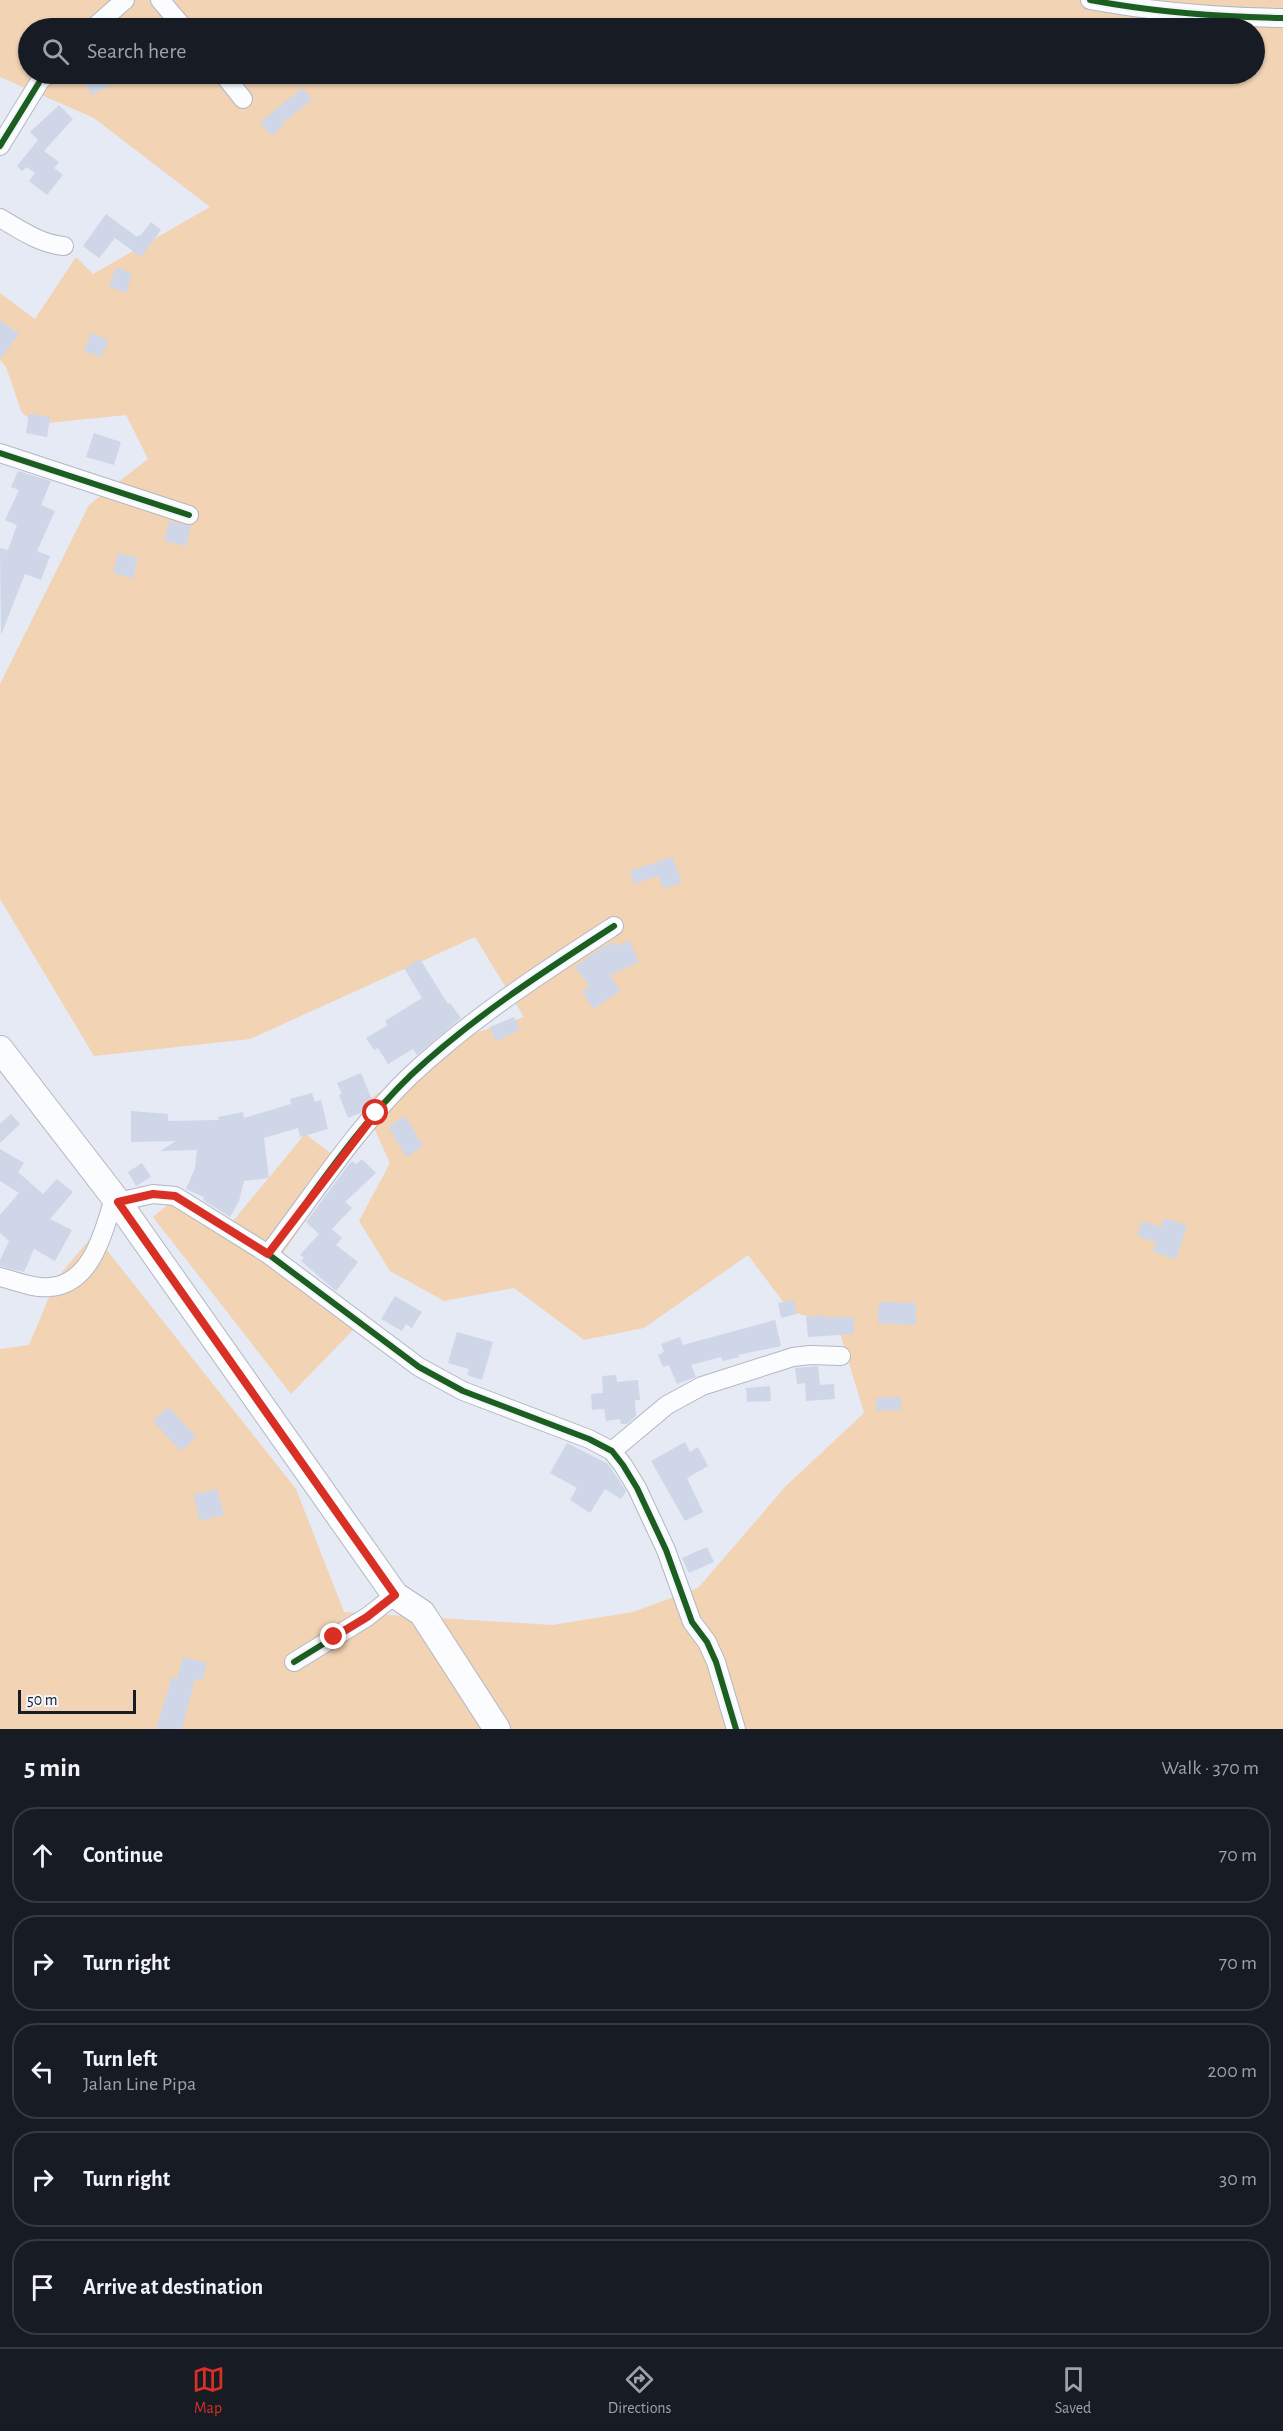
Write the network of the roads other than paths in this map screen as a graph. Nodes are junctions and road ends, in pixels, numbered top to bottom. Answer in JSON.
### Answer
{"nodes":[{"id":1,"x":125,"y":0,"type":"edge"},
{"id":2,"x":160,"y":0,"type":"edge"},
{"id":3,"x":1090,"y":0,"type":"edge"},
{"id":4,"x":104,"y":18,"type":"edge"},
{"id":5,"x":175,"y":18,"type":"edge"},
{"id":6,"x":1283,"y":18,"type":"edge"},
{"id":7,"x":38,"y":84,"type":"edge"},
{"id":8,"x":231,"y":84,"type":"edge"},
{"id":9,"x":243,"y":99,"type":"dead end"},
{"id":10,"x":0,"y":146,"type":"edge"},
{"id":11,"x":0,"y":218,"type":"edge"},
{"id":12,"x":64,"y":246,"type":"dead end"},
{"id":13,"x":0,"y":453,"type":"edge"},
{"id":14,"x":189,"y":515,"type":"dead end"},
{"id":15,"x":614,"y":926,"type":"dead end"},
{"id":16,"x":0,"y":1049,"type":"edge"},
{"id":17,"x":116,"y":1200,"type":"junction"},
{"id":18,"x":268,"y":1254,"type":"junction"},
{"id":19,"x":0,"y":1277,"type":"edge"},
{"id":20,"x":841,"y":1356,"type":"dead end"},
{"id":21,"x":612,"y":1451,"type":"junction"},
{"id":22,"x":395,"y":1595,"type":"junction"},
{"id":23,"x":294,"y":1662,"type":"dead end"},
{"id":24,"x":496,"y":1729,"type":"edge"},
{"id":25,"x":736,"y":1729,"type":"edge"}],
"edges":[{"from":1,"to":4,"type":"street"},
{"from":2,"to":5,"type":"street"},
{"from":3,"to":6,"type":"street"},
{"from":7,"to":10,"type":"street"},
{"from":8,"to":9,"type":"street"},
{"from":11,"to":12,"type":"street"},
{"from":13,"to":14,"type":"street"},
{"from":15,"to":18,"type":"street"},
{"from":16,"to":17,"type":"main road"},
{"from":17,"to":18,"type":"street"},
{"from":17,"to":19,"type":"street"},
{"from":17,"to":22,"type":"main road"},
{"from":18,"to":21,"type":"street"},
{"from":20,"to":21,"type":"street"},
{"from":21,"to":25,"type":"street"},
{"from":22,"to":23,"type":"street"},
{"from":22,"to":24,"type":"main road"}]}
